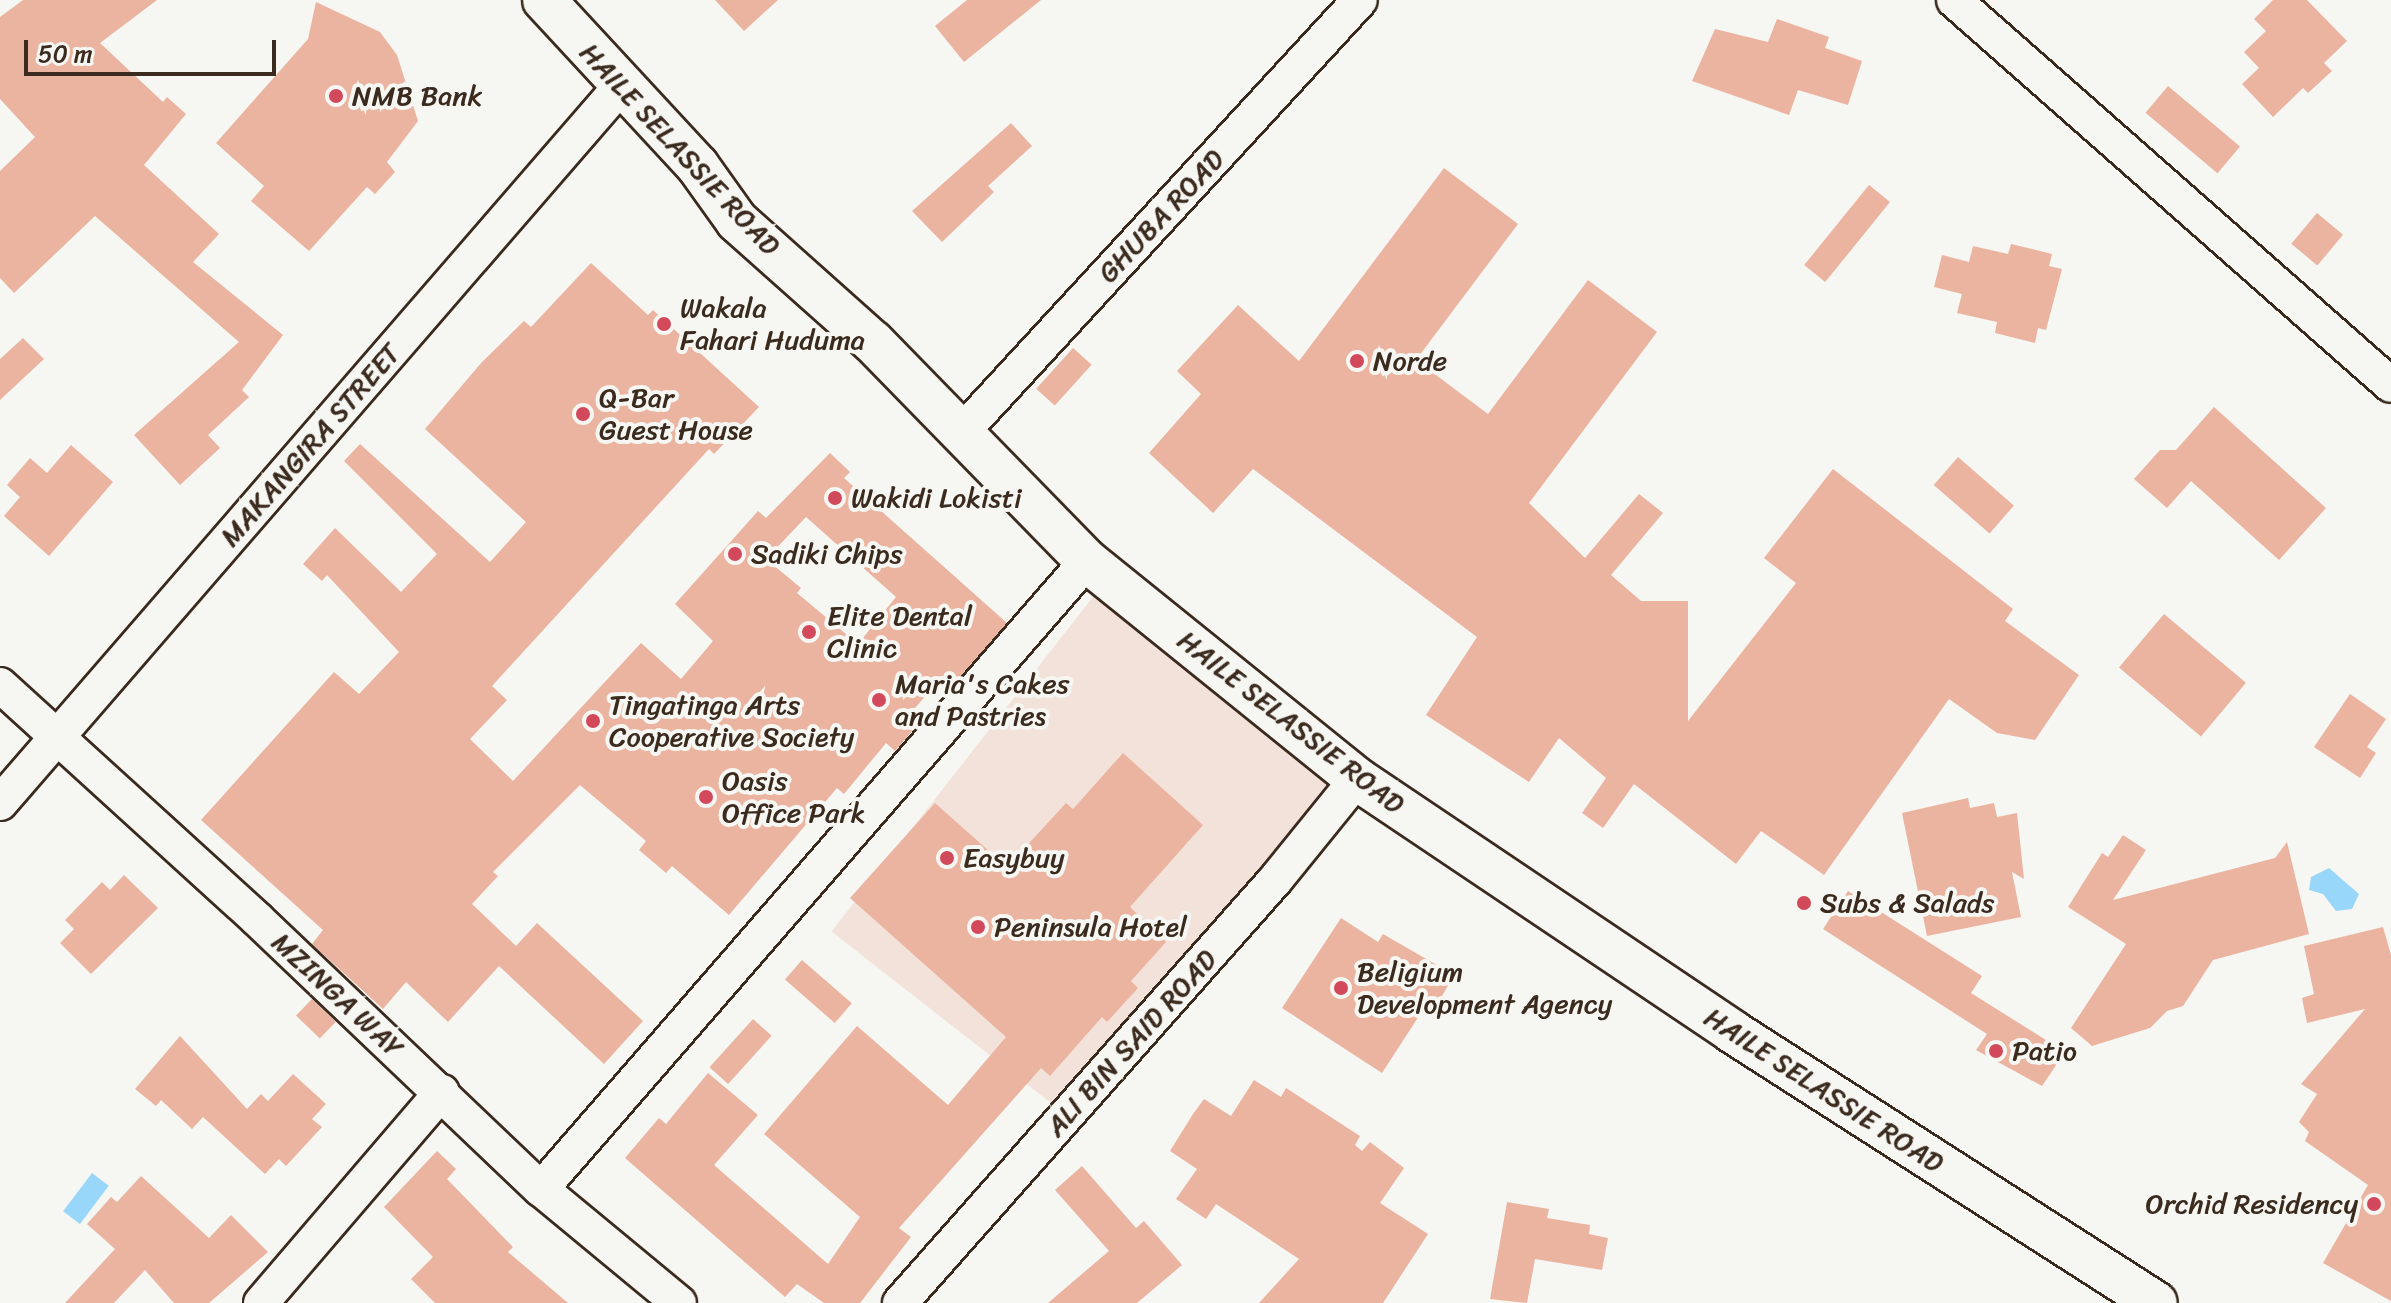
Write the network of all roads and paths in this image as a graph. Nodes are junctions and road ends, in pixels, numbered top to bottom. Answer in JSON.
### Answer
{"nodes":[{"id":1,"x":544,"y":0,"type":"edge"},
{"id":2,"x":1360,"y":0,"type":"edge"},
{"id":3,"x":1954,"y":0,"type":"edge"},
{"id":4,"x":620,"y":87,"type":"junction"},
{"id":5,"x":2391,"y":385,"type":"edge"},
{"id":6,"x":962,"y":432,"type":"junction"},
{"id":7,"x":1087,"y":561,"type":"junction"},
{"id":8,"x":0,"y":685,"type":"edge"},
{"id":9,"x":55,"y":738,"type":"junction"},
{"id":10,"x":1357,"y":779,"type":"junction"},
{"id":11,"x":0,"y":803,"type":"edge"},
{"id":12,"x":442,"y":1092,"type":"junction"},
{"id":13,"x":541,"y":1189,"type":"junction"},
{"id":14,"x":261,"y":1303,"type":"edge"},
{"id":15,"x":679,"y":1303,"type":"edge"},
{"id":16,"x":900,"y":1303,"type":"edge"},
{"id":17,"x":2156,"y":1303,"type":"edge"}],
"edges":[{"from":1,"to":4,"type":"street","name":"HAILE SELASSIE ROAD"},
{"from":2,"to":6,"type":"street","name":"GHUBA ROAD"},
{"from":3,"to":5,"type":"street"},
{"from":4,"to":6,"type":"street","name":"HAILE SELASSIE ROAD"},
{"from":4,"to":9,"type":"street","name":"MAKANGIRA STREET"},
{"from":6,"to":7,"type":"street","name":"HAILE SELASSIE ROAD"},
{"from":7,"to":10,"type":"street","name":"HAILE SELASSIE ROAD"},
{"from":7,"to":13,"type":"street"},
{"from":8,"to":9,"type":"street","name":"MZINGA WAY"},
{"from":9,"to":11,"type":"street","name":"MAKANGIRA STREET"},
{"from":9,"to":12,"type":"street","name":"MZINGA WAY"},
{"from":10,"to":16,"type":"street","name":"ALI BIN SAID ROAD"},
{"from":10,"to":17,"type":"street","name":"HAILE SELASSIE ROAD"},
{"from":12,"to":13,"type":"street","name":"MZINGA WAY"},
{"from":12,"to":14,"type":"street"},
{"from":13,"to":15,"type":"street","name":"MZINGA WAY"}]}
